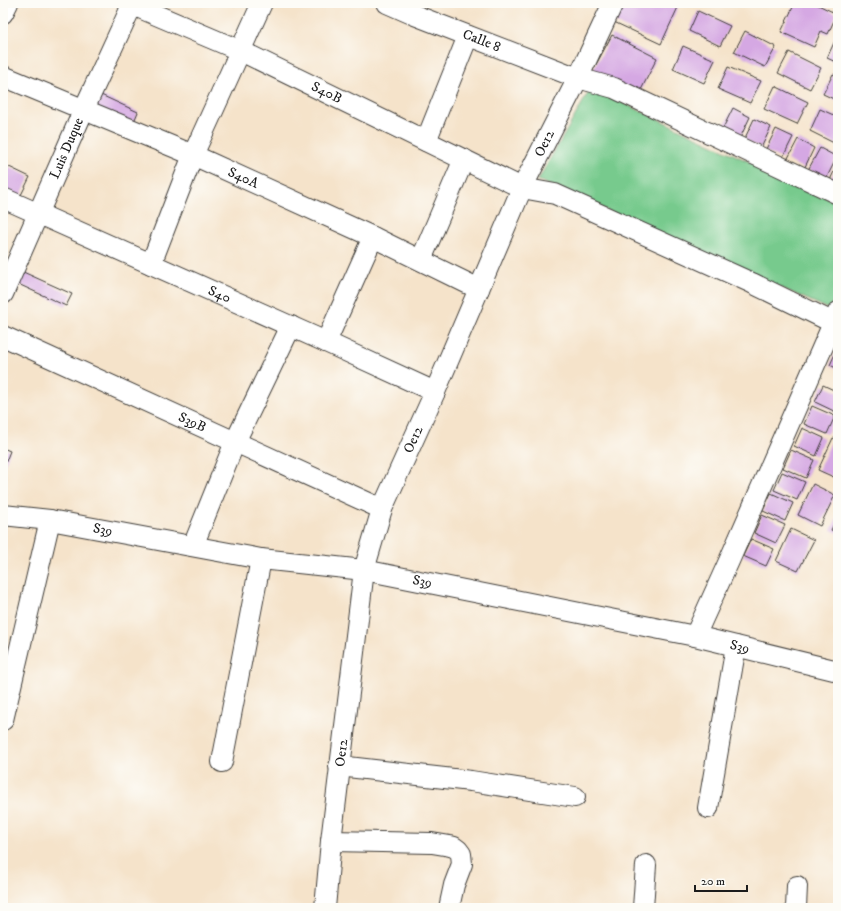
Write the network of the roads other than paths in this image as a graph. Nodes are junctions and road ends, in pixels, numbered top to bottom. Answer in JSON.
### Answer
{"nodes":[{"id":1,"x":8,"y":3,"type":"edge"},
{"id":2,"x":262,"y":3,"type":"edge"},
{"id":3,"x":387,"y":3,"type":"edge"},
{"id":4,"x":613,"y":3,"type":"edge"},
{"id":5,"x":132,"y":4,"type":"edge"},
{"id":6,"x":414,"y":8,"type":"edge"},
{"id":7,"x":3,"y":13,"type":"edge"},
{"id":8,"x":468,"y":36,"type":"junction"},
{"id":9,"x":241,"y":51,"type":"junction"},
{"id":10,"x":3,"y":76,"type":"edge"},
{"id":11,"x":578,"y":78,"type":"junction"},
{"id":12,"x":84,"y":110,"type":"junction"},
{"id":13,"x":426,"y":141,"type":"junction"},
{"id":14,"x":193,"y":155,"type":"junction"},
{"id":15,"x":464,"y":159,"type":"junction"},
{"id":16,"x":522,"y":188,"type":"junction"},
{"id":17,"x":838,"y":194,"type":"edge"},
{"id":18,"x":3,"y":198,"type":"edge"},
{"id":19,"x":39,"y":214,"type":"junction"},
{"id":20,"x":373,"y":237,"type":"junction"},
{"id":21,"x":421,"y":260,"type":"junction"},
{"id":22,"x":151,"y":264,"type":"junction"},
{"id":23,"x":479,"y":289,"type":"junction"},
{"id":24,"x":3,"y":294,"type":"edge"},
{"id":25,"x":836,"y":320,"type":"edge"},
{"id":26,"x":291,"y":326,"type":"junction"},
{"id":27,"x":3,"y":336,"type":"edge"},
{"id":28,"x":326,"y":342,"type":"junction"},
{"id":29,"x":435,"y":392,"type":"junction"},
{"id":30,"x":235,"y":442,"type":"junction"},
{"id":31,"x":382,"y":509,"type":"junction"},
{"id":32,"x":3,"y":515,"type":"edge"},
{"id":33,"x":50,"y":520,"type":"junction"},
{"id":34,"x":193,"y":546,"type":"junction"},
{"id":35,"x":261,"y":559,"type":"junction"},
{"id":36,"x":364,"y":570,"type":"junction"},
{"id":37,"x":695,"y":636,"type":"junction"},
{"id":38,"x":736,"y":646,"type":"junction"},
{"id":39,"x":838,"y":671,"type":"edge"},
{"id":40,"x":3,"y":720,"type":"edge"},
{"id":41,"x":222,"y":762,"type":"dead end"},
{"id":42,"x":339,"y":766,"type":"junction"},
{"id":43,"x":575,"y":797,"type":"dead end"},
{"id":44,"x":708,"y":808,"type":"dead end"},
{"id":45,"x":331,"y":840,"type":"junction"},
{"id":46,"x":646,"y":865,"type":"dead end"},
{"id":47,"x":797,"y":886,"type":"dead end"},
{"id":48,"x":325,"y":908,"type":"edge"},
{"id":49,"x":449,"y":908,"type":"edge"},
{"id":50,"x":643,"y":908,"type":"edge"},
{"id":51,"x":796,"y":908,"type":"edge"}],
"edges":[{"from":1,"to":7,"type":"street"},
{"from":2,"to":9,"type":"street"},
{"from":3,"to":6,"type":"street","name":"Calle 8"},
{"from":4,"to":11,"type":"street","name":"Oe12"},
{"from":5,"to":9,"type":"street","name":"S40B"},
{"from":5,"to":12,"type":"street","name":"Luis Duque"},
{"from":6,"to":8,"type":"street","name":"Calle 8"},
{"from":8,"to":11,"type":"street","name":"Calle 8"},
{"from":8,"to":13,"type":"street"},
{"from":9,"to":13,"type":"street","name":"S40B"},
{"from":9,"to":14,"type":"street"},
{"from":10,"to":12,"type":"street","name":"S40A"},
{"from":11,"to":16,"type":"street","name":"Oe12"},
{"from":11,"to":17,"type":"street","name":"Calle 8"},
{"from":12,"to":14,"type":"street","name":"S40A"},
{"from":12,"to":19,"type":"street","name":"Luis Duque"},
{"from":13,"to":15,"type":"street","name":"S40B"},
{"from":14,"to":20,"type":"street","name":"S40A"},
{"from":14,"to":22,"type":"street"},
{"from":15,"to":16,"type":"street","name":"S40B"},
{"from":15,"to":21,"type":"street"},
{"from":16,"to":23,"type":"street","name":"Oe12"},
{"from":16,"to":25,"type":"street","name":"S40B"},
{"from":18,"to":19,"type":"street","name":"S40"},
{"from":19,"to":22,"type":"street","name":"S40"},
{"from":19,"to":24,"type":"street","name":"Luis Duque"},
{"from":20,"to":21,"type":"street","name":"S40A"},
{"from":20,"to":28,"type":"street"},
{"from":21,"to":23,"type":"street","name":"S40A"},
{"from":22,"to":26,"type":"street","name":"S40"},
{"from":23,"to":29,"type":"street","name":"Oe12"},
{"from":25,"to":37,"type":"street"},
{"from":26,"to":28,"type":"street","name":"S40"},
{"from":26,"to":30,"type":"street"},
{"from":27,"to":30,"type":"street","name":"S39B"},
{"from":28,"to":29,"type":"street","name":"S40"},
{"from":29,"to":31,"type":"street","name":"Oe12"},
{"from":30,"to":31,"type":"street","name":"S39B"},
{"from":30,"to":34,"type":"street"},
{"from":31,"to":36,"type":"street","name":"Oe12"},
{"from":32,"to":33,"type":"street","name":"S39"},
{"from":33,"to":34,"type":"street","name":"S39"},
{"from":33,"to":40,"type":"street"},
{"from":34,"to":35,"type":"street","name":"S39"},
{"from":35,"to":36,"type":"street","name":"S39"},
{"from":35,"to":41,"type":"street"},
{"from":36,"to":37,"type":"street","name":"S39"},
{"from":36,"to":42,"type":"street","name":"Oe12"},
{"from":37,"to":38,"type":"street","name":"S39"},
{"from":38,"to":39,"type":"street","name":"S39"},
{"from":38,"to":44,"type":"street"},
{"from":42,"to":43,"type":"street"},
{"from":42,"to":45,"type":"street","name":"Oe12"},
{"from":45,"to":48,"type":"street","name":"Oe12"},
{"from":45,"to":49,"type":"street"},
{"from":46,"to":50,"type":"street"},
{"from":47,"to":51,"type":"street"}]}
